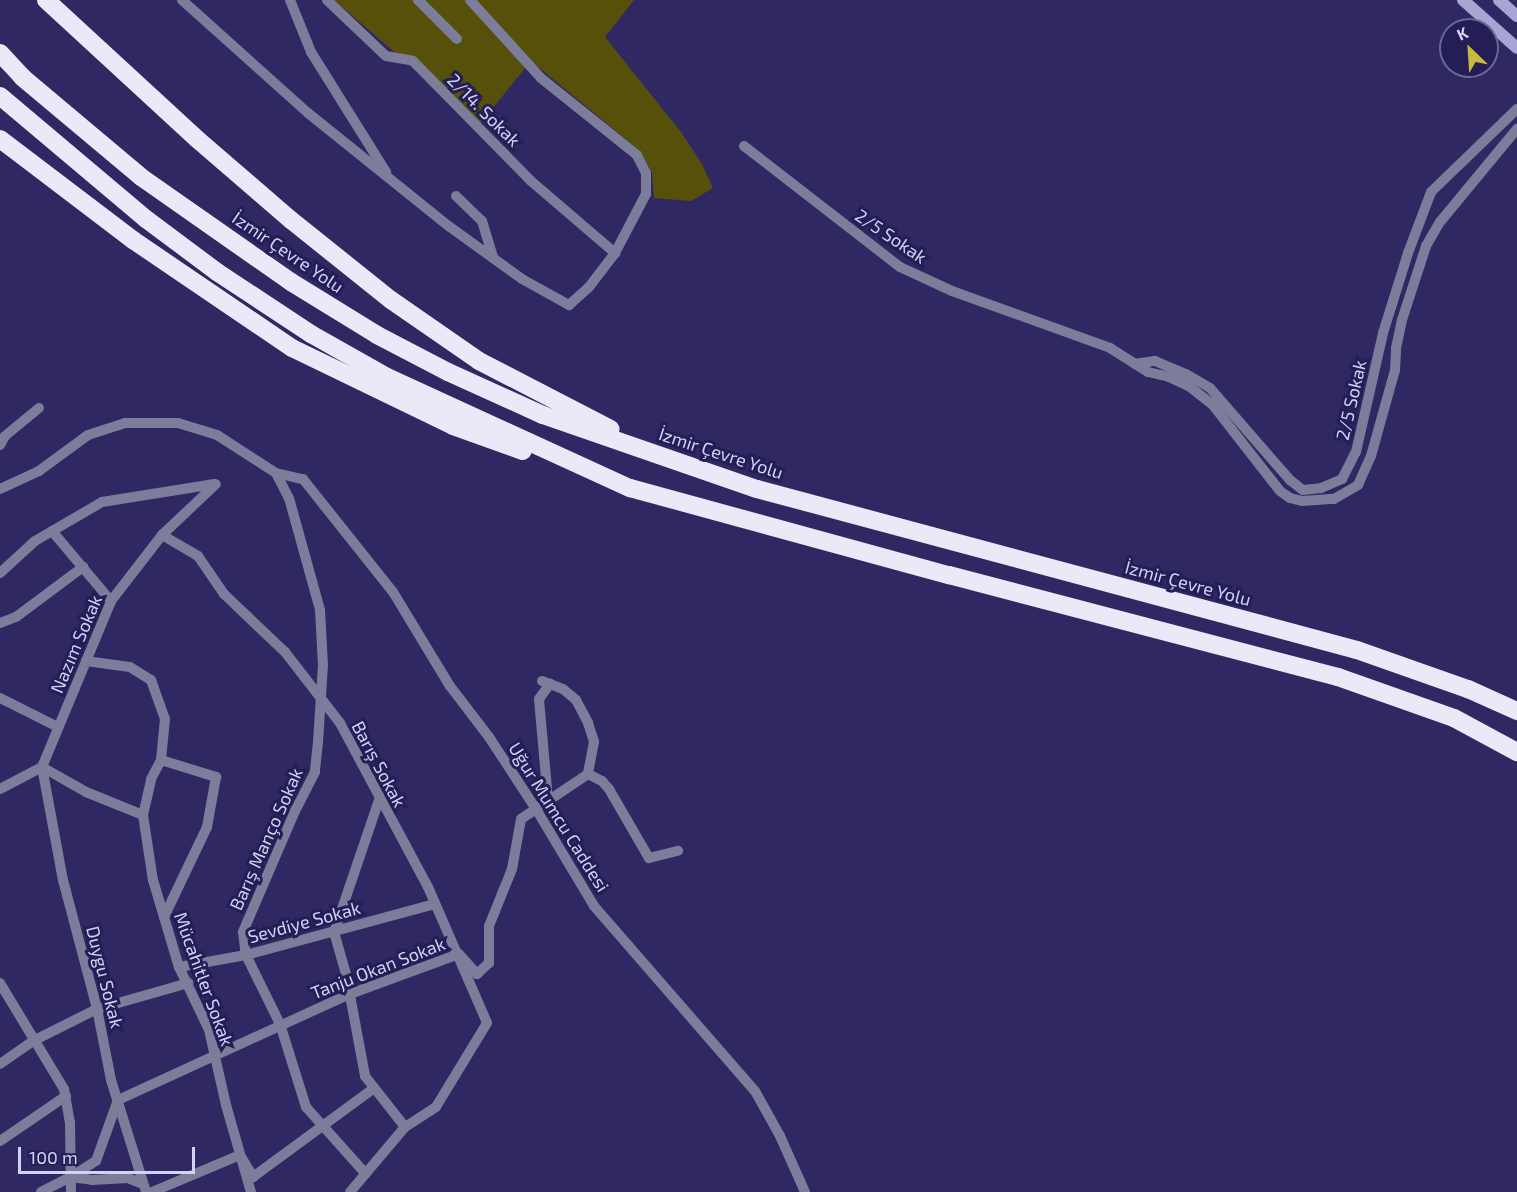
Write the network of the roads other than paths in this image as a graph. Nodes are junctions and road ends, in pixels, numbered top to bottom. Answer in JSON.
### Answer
{"nodes":[{"id":1,"x":46,"y":0,"type":"edge"},
{"id":2,"x":182,"y":0,"type":"edge"},
{"id":3,"x":290,"y":0,"type":"edge"},
{"id":4,"x":327,"y":0,"type":"edge"},
{"id":5,"x":418,"y":0,"type":"edge"},
{"id":6,"x":470,"y":0,"type":"edge"},
{"id":7,"x":1463,"y":0,"type":"edge"},
{"id":8,"x":1499,"y":0,"type":"edge"},
{"id":9,"x":1517,"y":16,"type":"edge"},
{"id":10,"x":457,"y":39,"type":"dead end"},
{"id":11,"x":1517,"y":48,"type":"edge"},
{"id":12,"x":0,"y":53,"type":"edge"},
{"id":13,"x":0,"y":96,"type":"edge"},
{"id":14,"x":1517,"y":109,"type":"edge"},
{"id":15,"x":1517,"y":129,"type":"edge"},
{"id":16,"x":0,"y":139,"type":"edge"},
{"id":17,"x":744,"y":146,"type":"dead end"},
{"id":18,"x":392,"y":180,"type":"junction"},
{"id":19,"x":456,"y":196,"type":"dead end"},
{"id":20,"x":615,"y":253,"type":"junction"},
{"id":21,"x":494,"y":259,"type":"junction"},
{"id":22,"x":1136,"y":364,"type":"junction"},
{"id":23,"x":39,"y":408,"type":"dead end"},
{"id":24,"x":0,"y":445,"type":"edge"},
{"id":25,"x":655,"y":453,"type":"junction"},
{"id":26,"x":276,"y":473,"type":"junction"},
{"id":27,"x":630,"y":488,"type":"junction"},
{"id":28,"x":0,"y":489,"type":"edge"},
{"id":29,"x":52,"y":531,"type":"junction"},
{"id":30,"x":162,"y":535,"type":"junction"},
{"id":31,"x":83,"y":567,"type":"junction"},
{"id":32,"x":0,"y":573,"type":"edge"},
{"id":33,"x":111,"y":601,"type":"junction"},
{"id":34,"x":0,"y":623,"type":"edge"},
{"id":35,"x":86,"y":661,"type":"junction"},
{"id":36,"x":0,"y":698,"type":"edge"},
{"id":37,"x":319,"y":700,"type":"junction"},
{"id":38,"x":1517,"y":711,"type":"edge"},
{"id":39,"x":58,"y":727,"type":"junction"},
{"id":40,"x":1517,"y":752,"type":"edge"},
{"id":41,"x":160,"y":760,"type":"junction"},
{"id":42,"x":42,"y":767,"type":"junction"},
{"id":43,"x":588,"y":774,"type":"junction"},
{"id":44,"x":0,"y":789,"type":"edge"},
{"id":45,"x":379,"y":800,"type":"junction"},
{"id":46,"x":548,"y":800,"type":"junction"},
{"id":47,"x":536,"y":809,"type":"junction"},
{"id":48,"x":143,"y":815,"type":"junction"},
{"id":49,"x":678,"y":851,"type":"dead end"},
{"id":50,"x":435,"y":904,"type":"junction"},
{"id":51,"x":164,"y":917,"type":"junction"},
{"id":52,"x":334,"y":932,"type":"junction"},
{"id":53,"x":459,"y":954,"type":"junction"},
{"id":54,"x":246,"y":955,"type":"junction"},
{"id":55,"x":179,"y":967,"type":"junction"},
{"id":56,"x":0,"y":983,"type":"edge"},
{"id":57,"x":188,"y":983,"type":"junction"},
{"id":58,"x":350,"y":994,"type":"junction"},
{"id":59,"x":97,"y":1009,"type":"junction"},
{"id":60,"x":280,"y":1024,"type":"junction"},
{"id":61,"x":33,"y":1041,"type":"junction"},
{"id":62,"x":215,"y":1057,"type":"junction"},
{"id":63,"x":0,"y":1064,"type":"edge"},
{"id":64,"x":374,"y":1088,"type":"junction"},
{"id":65,"x":66,"y":1096,"type":"junction"},
{"id":66,"x":118,"y":1100,"type":"junction"},
{"id":67,"x":323,"y":1126,"type":"junction"},
{"id":68,"x":405,"y":1127,"type":"junction"},
{"id":69,"x":0,"y":1141,"type":"edge"},
{"id":70,"x":240,"y":1155,"type":"junction"},
{"id":71,"x":365,"y":1173,"type":"junction"},
{"id":72,"x":71,"y":1178,"type":"junction"},
{"id":73,"x":145,"y":1188,"type":"edge"},
{"id":74,"x":41,"y":1192,"type":"edge"},
{"id":75,"x":71,"y":1192,"type":"edge"},
{"id":76,"x":152,"y":1192,"type":"edge"},
{"id":77,"x":251,"y":1192,"type":"edge"},
{"id":78,"x":350,"y":1192,"type":"edge"},
{"id":79,"x":805,"y":1192,"type":"edge"}],
"edges":[{"from":1,"to":25,"type":"highway"},
{"from":2,"to":18,"type":"street"},
{"from":3,"to":18,"type":"street"},
{"from":4,"to":20,"type":"street","name":"2/14. Sokak"},
{"from":5,"to":10,"type":"street"},
{"from":6,"to":20,"type":"street"},
{"from":7,"to":11,"type":"main road"},
{"from":8,"to":9,"type":"main road"},
{"from":12,"to":25,"type":"highway","name":"İzmir Çevre Yolu"},
{"from":13,"to":27,"type":"highway"},
{"from":14,"to":22,"type":"street","name":"2/5 Sokak"},
{"from":15,"to":22,"type":"street","name":"2/5 Sokak"},
{"from":16,"to":27,"type":"highway"},
{"from":17,"to":22,"type":"street","name":"2/5 Sokak"},
{"from":18,"to":21,"type":"street"},
{"from":19,"to":21,"type":"street"},
{"from":20,"to":21,"type":"street"},
{"from":23,"to":24,"type":"street"},
{"from":25,"to":38,"type":"highway","name":"İzmir Çevre Yolu"},
{"from":26,"to":28,"type":"street"},
{"from":26,"to":37,"type":"street","name":"Barış Manço Sokak"},
{"from":26,"to":47,"type":"street","name":"Uğur Mumcu Caddesi"},
{"from":27,"to":40,"type":"highway"},
{"from":29,"to":30,"type":"street","name":"Nazım Sokak"},
{"from":29,"to":31,"type":"street"},
{"from":29,"to":32,"type":"street"},
{"from":30,"to":33,"type":"street","name":"Nazım Sokak"},
{"from":30,"to":37,"type":"street","name":"Barış Sokak"},
{"from":31,"to":33,"type":"street"},
{"from":31,"to":34,"type":"street"},
{"from":33,"to":35,"type":"street","name":"Nazım Sokak"},
{"from":35,"to":39,"type":"street","name":"Nazım Sokak"},
{"from":35,"to":41,"type":"street"},
{"from":36,"to":39,"type":"street"},
{"from":37,"to":45,"type":"street","name":"Barış Sokak"},
{"from":37,"to":54,"type":"street","name":"Barış Manço Sokak"},
{"from":39,"to":42,"type":"street","name":"Nazım Sokak"},
{"from":41,"to":48,"type":"street"},
{"from":41,"to":51,"type":"street"},
{"from":42,"to":44,"type":"street"},
{"from":42,"to":48,"type":"street"},
{"from":42,"to":59,"type":"street","name":"Duygu Sokak"},
{"from":43,"to":46,"type":"street"},
{"from":43,"to":46,"type":"street"},
{"from":43,"to":49,"type":"street"},
{"from":45,"to":50,"type":"street","name":"Barış Sokak"},
{"from":45,"to":52,"type":"street"},
{"from":46,"to":47,"type":"street"},
{"from":47,"to":53,"type":"street","name":"Tanju Okan Sokak"},
{"from":47,"to":79,"type":"street","name":"Uğur Mumcu Caddesi"},
{"from":48,"to":51,"type":"street","name":"Mücahitler Sokak"},
{"from":50,"to":52,"type":"street","name":"Sevdiye Sokak"},
{"from":50,"to":53,"type":"street","name":"Barış Sokak"},
{"from":51,"to":55,"type":"street","name":"Mücahitler Sokak"},
{"from":52,"to":54,"type":"street","name":"Sevdiye Sokak"},
{"from":52,"to":58,"type":"street"},
{"from":53,"to":58,"type":"street","name":"Tanju Okan Sokak"},
{"from":53,"to":68,"type":"street","name":"Barış Sokak"},
{"from":54,"to":55,"type":"street","name":"Sevdiye Sokak"},
{"from":54,"to":60,"type":"street","name":"Barış Manço Sokak"},
{"from":55,"to":57,"type":"street","name":"Mücahitler Sokak"},
{"from":56,"to":61,"type":"street"},
{"from":57,"to":59,"type":"street"},
{"from":57,"to":62,"type":"street","name":"Mücahitler Sokak"},
{"from":58,"to":60,"type":"street","name":"Tanju Okan Sokak"},
{"from":58,"to":64,"type":"street"},
{"from":59,"to":61,"type":"street"},
{"from":59,"to":66,"type":"street","name":"Duygu Sokak"},
{"from":60,"to":62,"type":"street","name":"Tanju Okan Sokak"},
{"from":60,"to":67,"type":"street","name":"Barış Manço Sokak"},
{"from":61,"to":63,"type":"street"},
{"from":61,"to":65,"type":"street"},
{"from":62,"to":66,"type":"street","name":"Tanju Okan Sokak"},
{"from":62,"to":70,"type":"street","name":"Mücahitler Sokak"},
{"from":64,"to":67,"type":"street"},
{"from":64,"to":68,"type":"street"},
{"from":65,"to":69,"type":"street"},
{"from":65,"to":72,"type":"street"},
{"from":66,"to":72,"type":"street"},
{"from":66,"to":73,"type":"street","name":"Duygu Sokak"},
{"from":67,"to":70,"type":"street"},
{"from":67,"to":71,"type":"street","name":"Barış Manço Sokak"},
{"from":68,"to":71,"type":"street"},
{"from":70,"to":76,"type":"street"},
{"from":70,"to":77,"type":"street","name":"Mücahitler Sokak"},
{"from":71,"to":78,"type":"street"},
{"from":72,"to":73,"type":"street"},
{"from":72,"to":74,"type":"street"},
{"from":72,"to":75,"type":"street"}]}
